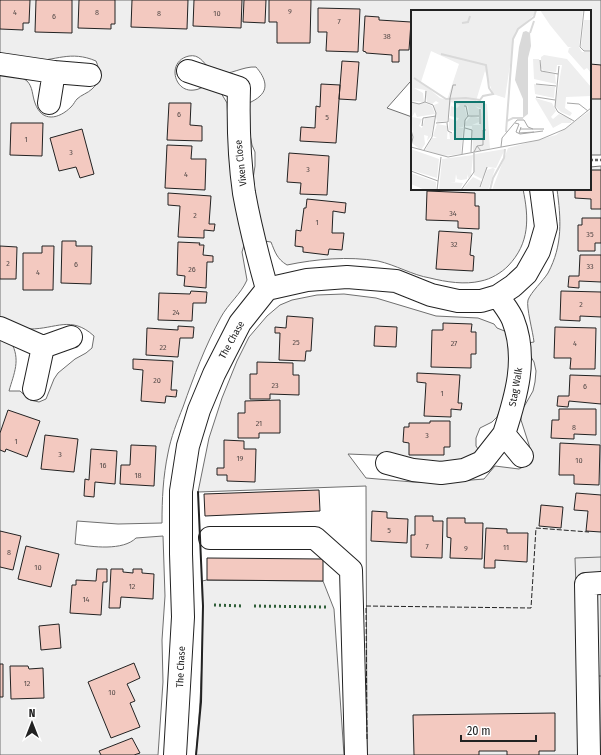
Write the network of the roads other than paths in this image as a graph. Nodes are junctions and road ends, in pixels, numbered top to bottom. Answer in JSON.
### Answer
{"nodes":[{"id":1,"x":0,"y":64,"type":"edge"},
{"id":2,"x":188,"y":71,"type":"dead end"},
{"id":3,"x":54,"y":72,"type":"junction"},
{"id":4,"x":90,"y":75,"type":"dead end"},
{"id":5,"x":49,"y":103,"type":"dead end"},
{"id":6,"x":541,"y":190,"type":"edge"},
{"id":7,"x":267,"y":289,"type":"junction"},
{"id":8,"x":498,"y":296,"type":"junction"},
{"id":9,"x":0,"y":328,"type":"edge"},
{"id":10,"x":71,"y":337,"type":"dead end"},
{"id":11,"x":43,"y":348,"type":"junction"},
{"id":12,"x":34,"y":389,"type":"dead end"},
{"id":13,"x":504,"y":434,"type":"junction"},
{"id":14,"x":483,"y":437,"type":"dead end"},
{"id":15,"x":522,"y":456,"type":"dead end"},
{"id":16,"x":386,"y":463,"type":"dead end"},
{"id":17,"x":210,"y":538,"type":"dead end"},
{"id":18,"x":601,"y":583,"type":"edge"},
{"id":19,"x":594,"y":649,"type":"edge"},
{"id":20,"x":176,"y":755,"type":"edge"},
{"id":21,"x":356,"y":755,"type":"edge"},
{"id":22,"x":589,"y":755,"type":"edge"}],
"edges":[{"from":1,"to":3,"type":"street"},
{"from":2,"to":7,"type":"street","name":"Vixen Close"},
{"from":3,"to":4,"type":"street"},
{"from":3,"to":5,"type":"street"},
{"from":6,"to":8,"type":"street"},
{"from":7,"to":8,"type":"street"},
{"from":7,"to":20,"type":"street","name":"The Chase"},
{"from":8,"to":13,"type":"street","name":"Stag Walk"},
{"from":9,"to":11,"type":"street"},
{"from":10,"to":11,"type":"street"},
{"from":11,"to":12,"type":"street"},
{"from":13,"to":14,"type":"street"},
{"from":13,"to":15,"type":"street"},
{"from":13,"to":16,"type":"street"},
{"from":17,"to":21,"type":"street"},
{"from":18,"to":19,"type":"street"},
{"from":19,"to":22,"type":"street"}]}
